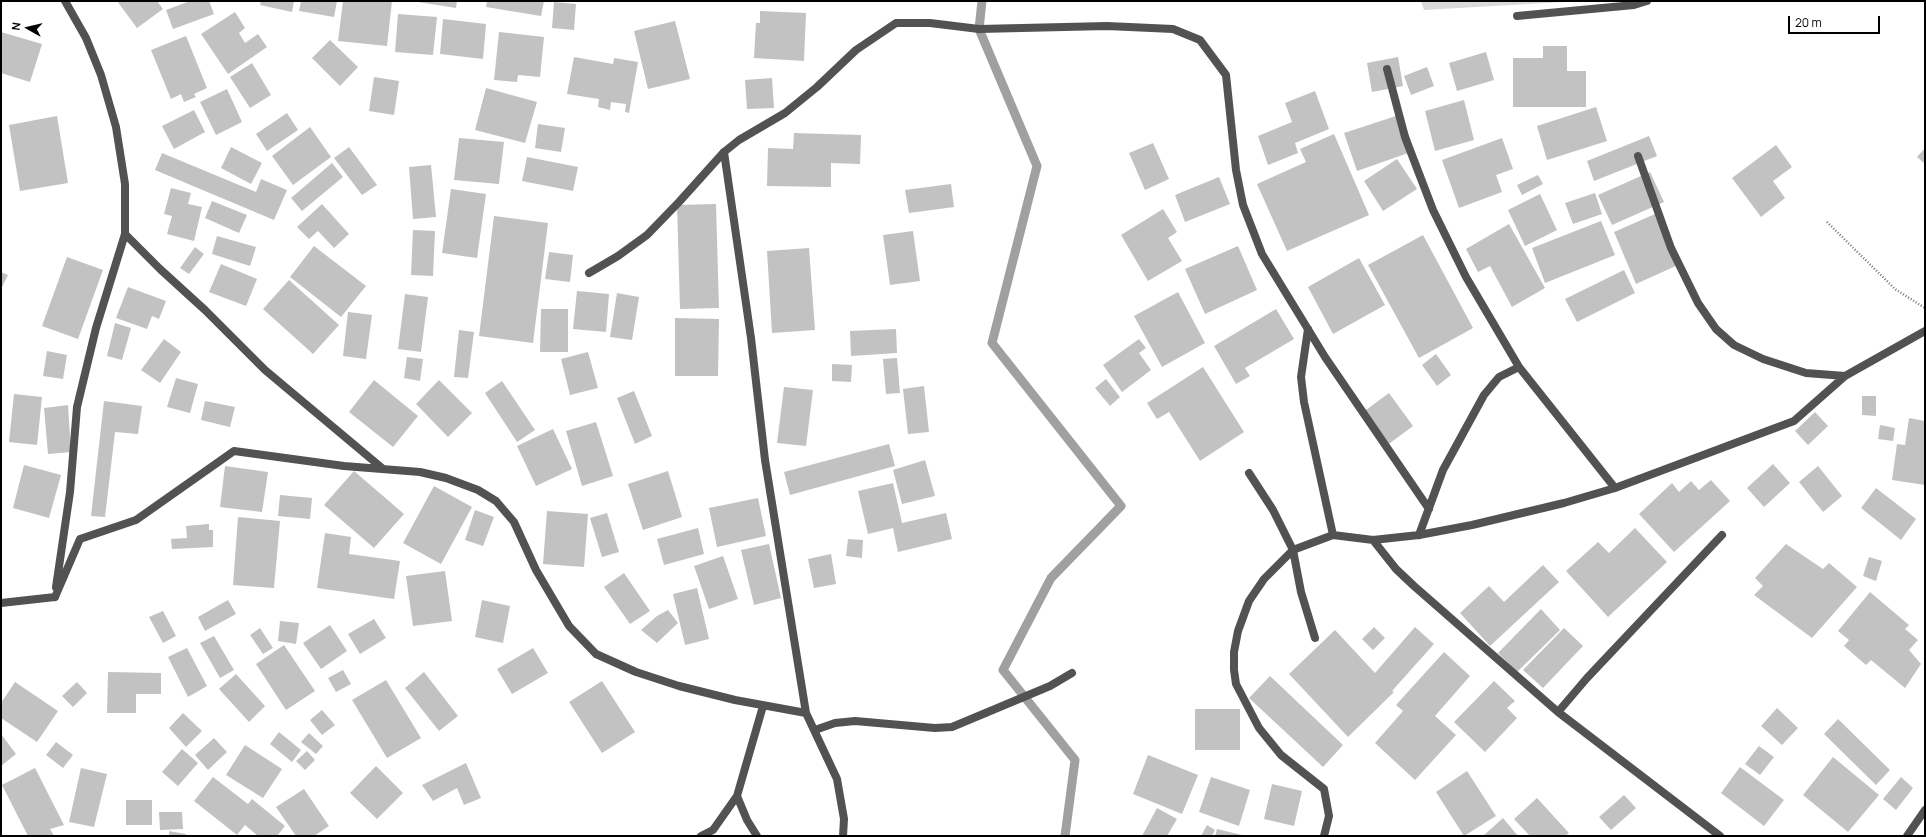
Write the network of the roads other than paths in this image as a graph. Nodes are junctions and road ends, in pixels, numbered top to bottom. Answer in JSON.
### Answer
{"nodes":[{"id":1,"x":65,"y":1,"type":"edge"},
{"id":2,"x":1647,"y":1,"type":"edge"},
{"id":3,"x":1517,"y":16,"type":"dead end"},
{"id":4,"x":1386,"y":69,"type":"dead end"},
{"id":5,"x":724,"y":152,"type":"junction"},
{"id":6,"x":1638,"y":156,"type":"dead end"},
{"id":7,"x":125,"y":234,"type":"junction"},
{"id":8,"x":589,"y":273,"type":"dead end"},
{"id":9,"x":1308,"y":329,"type":"junction"},
{"id":10,"x":1925,"y":331,"type":"edge"},
{"id":11,"x":1520,"y":367,"type":"junction"},
{"id":12,"x":1845,"y":376,"type":"junction"},
{"id":13,"x":382,"y":468,"type":"junction"},
{"id":14,"x":1249,"y":473,"type":"dead end"},
{"id":15,"x":1615,"y":488,"type":"junction"},
{"id":16,"x":1429,"y":509,"type":"junction"},
{"id":17,"x":1722,"y":534,"type":"dead end"},
{"id":18,"x":1333,"y":535,"type":"junction"},
{"id":19,"x":1419,"y":535,"type":"junction"},
{"id":20,"x":1373,"y":540,"type":"junction"},
{"id":21,"x":1293,"y":550,"type":"junction"},
{"id":22,"x":55,"y":597,"type":"junction"},
{"id":23,"x":1,"y":603,"type":"edge"},
{"id":24,"x":1315,"y":638,"type":"dead end"},
{"id":25,"x":1072,"y":673,"type":"dead end"},
{"id":26,"x":763,"y":706,"type":"junction"},
{"id":27,"x":1558,"y":712,"type":"junction"},
{"id":28,"x":806,"y":713,"type":"junction"},
{"id":29,"x":815,"y":730,"type":"junction"},
{"id":30,"x":737,"y":796,"type":"junction"},
{"id":31,"x":1925,"y":810,"type":"edge"},
{"id":32,"x":701,"y":836,"type":"edge"},
{"id":33,"x":757,"y":836,"type":"edge"},
{"id":34,"x":842,"y":836,"type":"edge"},
{"id":35,"x":1324,"y":836,"type":"edge"},
{"id":36,"x":1720,"y":836,"type":"edge"},
{"id":37,"x":1907,"y":836,"type":"edge"}],
"edges":[{"from":1,"to":7,"type":"street"},
{"from":2,"to":3,"type":"street"},
{"from":4,"to":11,"type":"street"},
{"from":5,"to":8,"type":"street"},
{"from":5,"to":9,"type":"street"},
{"from":5,"to":28,"type":"street"},
{"from":6,"to":12,"type":"street"},
{"from":7,"to":13,"type":"street"},
{"from":7,"to":22,"type":"street"},
{"from":9,"to":16,"type":"street"},
{"from":9,"to":18,"type":"street"},
{"from":10,"to":12,"type":"street"},
{"from":11,"to":15,"type":"street"},
{"from":11,"to":16,"type":"street"},
{"from":12,"to":15,"type":"street"},
{"from":13,"to":22,"type":"street"},
{"from":13,"to":26,"type":"street"},
{"from":14,"to":21,"type":"street"},
{"from":15,"to":19,"type":"street"},
{"from":16,"to":19,"type":"street"},
{"from":17,"to":27,"type":"street"},
{"from":18,"to":20,"type":"street"},
{"from":18,"to":21,"type":"street"},
{"from":19,"to":20,"type":"street"},
{"from":20,"to":27,"type":"street"},
{"from":21,"to":24,"type":"street"},
{"from":21,"to":35,"type":"street"},
{"from":22,"to":23,"type":"street"},
{"from":25,"to":29,"type":"street"},
{"from":26,"to":28,"type":"street"},
{"from":26,"to":30,"type":"street"},
{"from":27,"to":36,"type":"street"},
{"from":28,"to":29,"type":"street"},
{"from":29,"to":34,"type":"street"},
{"from":30,"to":32,"type":"street"},
{"from":30,"to":33,"type":"street"},
{"from":31,"to":37,"type":"street"}]}
